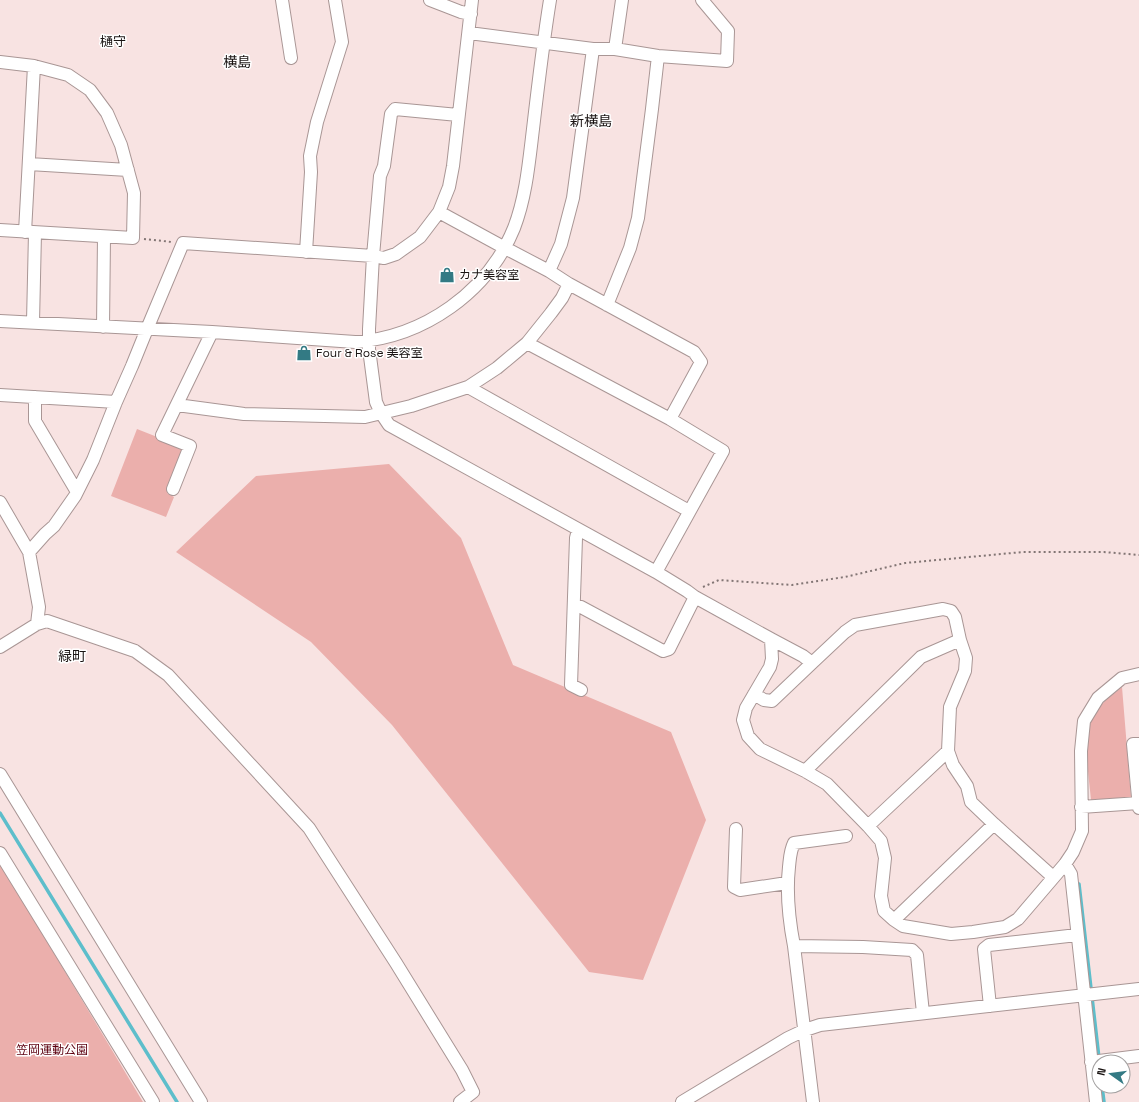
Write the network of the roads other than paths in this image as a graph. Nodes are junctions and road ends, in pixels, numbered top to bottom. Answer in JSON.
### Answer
{"nodes":[{"id":1,"x":282,"y":0,"type":"edge"},
{"id":2,"x":335,"y":0,"type":"edge"},
{"id":3,"x":430,"y":0,"type":"edge"},
{"id":4,"x":472,"y":0,"type":"edge"},
{"id":5,"x":550,"y":0,"type":"edge"},
{"id":6,"x":622,"y":0,"type":"edge"},
{"id":7,"x":702,"y":0,"type":"edge"},
{"id":8,"x":471,"y":14,"type":"junction"},
{"id":9,"x":469,"y":33,"type":"junction"},
{"id":10,"x":543,"y":42,"type":"junction"},
{"id":11,"x":593,"y":49,"type":"junction"},
{"id":12,"x":615,"y":49,"type":"junction"},
{"id":13,"x":658,"y":56,"type":"junction"},
{"id":14,"x":292,"y":58,"type":"dead end"},
{"id":15,"x":0,"y":62,"type":"edge"},
{"id":16,"x":34,"y":66,"type":"junction"},
{"id":17,"x":458,"y":115,"type":"junction"},
{"id":18,"x":29,"y":164,"type":"junction"},
{"id":19,"x":128,"y":170,"type":"junction"},
{"id":20,"x":439,"y":212,"type":"junction"},
{"id":21,"x":0,"y":230,"type":"edge"},
{"id":22,"x":30,"y":232,"type":"junction"},
{"id":23,"x":104,"y":237,"type":"junction"},
{"id":24,"x":505,"y":248,"type":"junction"},
{"id":25,"x":306,"y":252,"type":"junction"},
{"id":26,"x":373,"y":256,"type":"junction"},
{"id":27,"x":549,"y":271,"type":"junction"},
{"id":28,"x":569,"y":284,"type":"junction"},
{"id":29,"x":607,"y":305,"type":"junction"},
{"id":30,"x":0,"y":321,"type":"edge"},
{"id":31,"x":33,"y":322,"type":"junction"},
{"id":32,"x":103,"y":326,"type":"junction"},
{"id":33,"x":147,"y":329,"type":"junction"},
{"id":34,"x":212,"y":332,"type":"junction"},
{"id":35,"x":369,"y":341,"type":"junction"},
{"id":36,"x":527,"y":343,"type":"junction"},
{"id":37,"x":468,"y":387,"type":"junction"},
{"id":38,"x":0,"y":395,"type":"edge"},
{"id":39,"x":35,"y":397,"type":"junction"},
{"id":40,"x":116,"y":402,"type":"junction"},
{"id":41,"x":176,"y":405,"type":"junction"},
{"id":42,"x":381,"y":413,"type":"junction"},
{"id":43,"x":670,"y":419,"type":"junction"},
{"id":44,"x":173,"y":488,"type":"dead end"},
{"id":45,"x":77,"y":492,"type":"junction"},
{"id":46,"x":0,"y":502,"type":"edge"},
{"id":47,"x":690,"y":511,"type":"junction"},
{"id":48,"x":578,"y":530,"type":"junction"},
{"id":49,"x":30,"y":552,"type":"junction"},
{"id":50,"x":656,"y":572,"type":"junction"},
{"id":51,"x":695,"y":597,"type":"junction"},
{"id":52,"x":574,"y":606,"type":"junction"},
{"id":53,"x":37,"y":624,"type":"junction"},
{"id":54,"x":771,"y":639,"type":"junction"},
{"id":55,"x":960,"y":640,"type":"junction"},
{"id":56,"x":0,"y":647,"type":"edge"},
{"id":57,"x":812,"y":663,"type":"junction"},
{"id":58,"x":1139,"y":674,"type":"edge"},
{"id":59,"x":581,"y":690,"type":"dead end"},
{"id":60,"x":754,"y":694,"type":"junction"},
{"id":61,"x":1139,"y":744,"type":"edge"},
{"id":62,"x":948,"y":751,"type":"junction"},
{"id":63,"x":805,"y":771,"type":"junction"},
{"id":64,"x":0,"y":774,"type":"edge"},
{"id":65,"x":1139,"y":803,"type":"edge"},
{"id":66,"x":1081,"y":807,"type":"junction"},
{"id":67,"x":1139,"y":808,"type":"edge"},
{"id":68,"x":994,"y":824,"type":"junction"},
{"id":69,"x":868,"y":826,"type":"junction"},
{"id":70,"x":736,"y":829,"type":"dead end"},
{"id":71,"x":846,"y":836,"type":"dead end"},
{"id":72,"x":0,"y":853,"type":"edge"},
{"id":73,"x":1065,"y":864,"type":"junction"},
{"id":74,"x":1053,"y":877,"type":"junction"},
{"id":75,"x":787,"y":883,"type":"junction"},
{"id":76,"x":894,"y":920,"type":"junction"},
{"id":77,"x":1077,"y":935,"type":"junction"},
{"id":78,"x":794,"y":946,"type":"junction"},
{"id":79,"x":1139,"y":989,"type":"edge"},
{"id":80,"x":1084,"y":995,"type":"junction"},
{"id":81,"x":990,"y":1006,"type":"junction"},
{"id":82,"x":923,"y":1013,"type":"junction"},
{"id":83,"x":805,"y":1030,"type":"junction"},
{"id":84,"x":1091,"y":1062,"type":"edge"},
{"id":85,"x":153,"y":1102,"type":"edge"},
{"id":86,"x":201,"y":1102,"type":"edge"},
{"id":87,"x":460,"y":1102,"type":"edge"},
{"id":88,"x":682,"y":1102,"type":"edge"},
{"id":89,"x":813,"y":1102,"type":"edge"}],
"edges":[{"from":1,"to":14,"type":"street"},
{"from":2,"to":25,"type":"street"},
{"from":3,"to":8,"type":"street"},
{"from":4,"to":8,"type":"street"},
{"from":5,"to":10,"type":"street"},
{"from":6,"to":12,"type":"street"},
{"from":7,"to":13,"type":"street"},
{"from":8,"to":9,"type":"street"},
{"from":9,"to":10,"type":"street"},
{"from":9,"to":17,"type":"street"},
{"from":10,"to":11,"type":"street"},
{"from":10,"to":24,"type":"street"},
{"from":11,"to":12,"type":"street"},
{"from":11,"to":27,"type":"street"},
{"from":12,"to":13,"type":"street"},
{"from":13,"to":29,"type":"street"},
{"from":15,"to":16,"type":"street"},
{"from":16,"to":18,"type":"street"},
{"from":16,"to":19,"type":"street"},
{"from":17,"to":20,"type":"street"},
{"from":17,"to":26,"type":"street"},
{"from":18,"to":19,"type":"street"},
{"from":18,"to":22,"type":"street"},
{"from":19,"to":23,"type":"street"},
{"from":20,"to":24,"type":"street"},
{"from":20,"to":26,"type":"street"},
{"from":21,"to":22,"type":"street"},
{"from":22,"to":23,"type":"street"},
{"from":22,"to":31,"type":"street"},
{"from":23,"to":32,"type":"street"},
{"from":24,"to":27,"type":"street"},
{"from":24,"to":35,"type":"street"},
{"from":25,"to":26,"type":"street"},
{"from":25,"to":33,"type":"street"},
{"from":26,"to":35,"type":"street"},
{"from":27,"to":28,"type":"street"},
{"from":28,"to":29,"type":"street"},
{"from":28,"to":36,"type":"street"},
{"from":29,"to":43,"type":"street"},
{"from":30,"to":31,"type":"street"},
{"from":31,"to":32,"type":"street"},
{"from":32,"to":33,"type":"street"},
{"from":33,"to":34,"type":"street"},
{"from":33,"to":40,"type":"street"},
{"from":34,"to":35,"type":"street"},
{"from":34,"to":41,"type":"street"},
{"from":35,"to":42,"type":"street"},
{"from":36,"to":37,"type":"street"},
{"from":36,"to":43,"type":"street"},
{"from":37,"to":42,"type":"street"},
{"from":37,"to":47,"type":"street"},
{"from":38,"to":39,"type":"street"},
{"from":39,"to":40,"type":"street"},
{"from":39,"to":45,"type":"street"},
{"from":40,"to":45,"type":"street"},
{"from":41,"to":42,"type":"street"},
{"from":41,"to":44,"type":"street"},
{"from":42,"to":48,"type":"street"},
{"from":43,"to":47,"type":"street"},
{"from":45,"to":49,"type":"street"},
{"from":46,"to":49,"type":"street"},
{"from":47,"to":50,"type":"street"},
{"from":48,"to":50,"type":"street"},
{"from":48,"to":52,"type":"street"},
{"from":49,"to":53,"type":"street"},
{"from":50,"to":51,"type":"street"},
{"from":51,"to":52,"type":"street"},
{"from":51,"to":54,"type":"street"},
{"from":52,"to":59,"type":"street"},
{"from":53,"to":56,"type":"street"},
{"from":53,"to":87,"type":"street"},
{"from":54,"to":57,"type":"street"},
{"from":54,"to":60,"type":"street"},
{"from":55,"to":57,"type":"street"},
{"from":55,"to":62,"type":"street"},
{"from":55,"to":63,"type":"street"},
{"from":57,"to":60,"type":"street"},
{"from":58,"to":66,"type":"street"},
{"from":60,"to":63,"type":"street"},
{"from":61,"to":65,"type":"street"},
{"from":62,"to":68,"type":"street"},
{"from":62,"to":69,"type":"street"},
{"from":63,"to":69,"type":"street"},
{"from":64,"to":86,"type":"street"},
{"from":65,"to":66,"type":"street"},
{"from":65,"to":67,"type":"street"},
{"from":66,"to":73,"type":"street"},
{"from":68,"to":74,"type":"street"},
{"from":68,"to":76,"type":"street"},
{"from":69,"to":76,"type":"street"},
{"from":70,"to":75,"type":"street"},
{"from":71,"to":75,"type":"street"},
{"from":72,"to":85,"type":"street"},
{"from":73,"to":74,"type":"street"},
{"from":73,"to":77,"type":"street"},
{"from":74,"to":76,"type":"street"},
{"from":75,"to":78,"type":"street"},
{"from":77,"to":80,"type":"street"},
{"from":77,"to":81,"type":"street"},
{"from":78,"to":82,"type":"street"},
{"from":78,"to":83,"type":"street"},
{"from":79,"to":80,"type":"street"},
{"from":80,"to":81,"type":"street"},
{"from":80,"to":84,"type":"street"},
{"from":81,"to":82,"type":"street"},
{"from":82,"to":83,"type":"street"},
{"from":83,"to":88,"type":"street"},
{"from":83,"to":89,"type":"street"}]}
